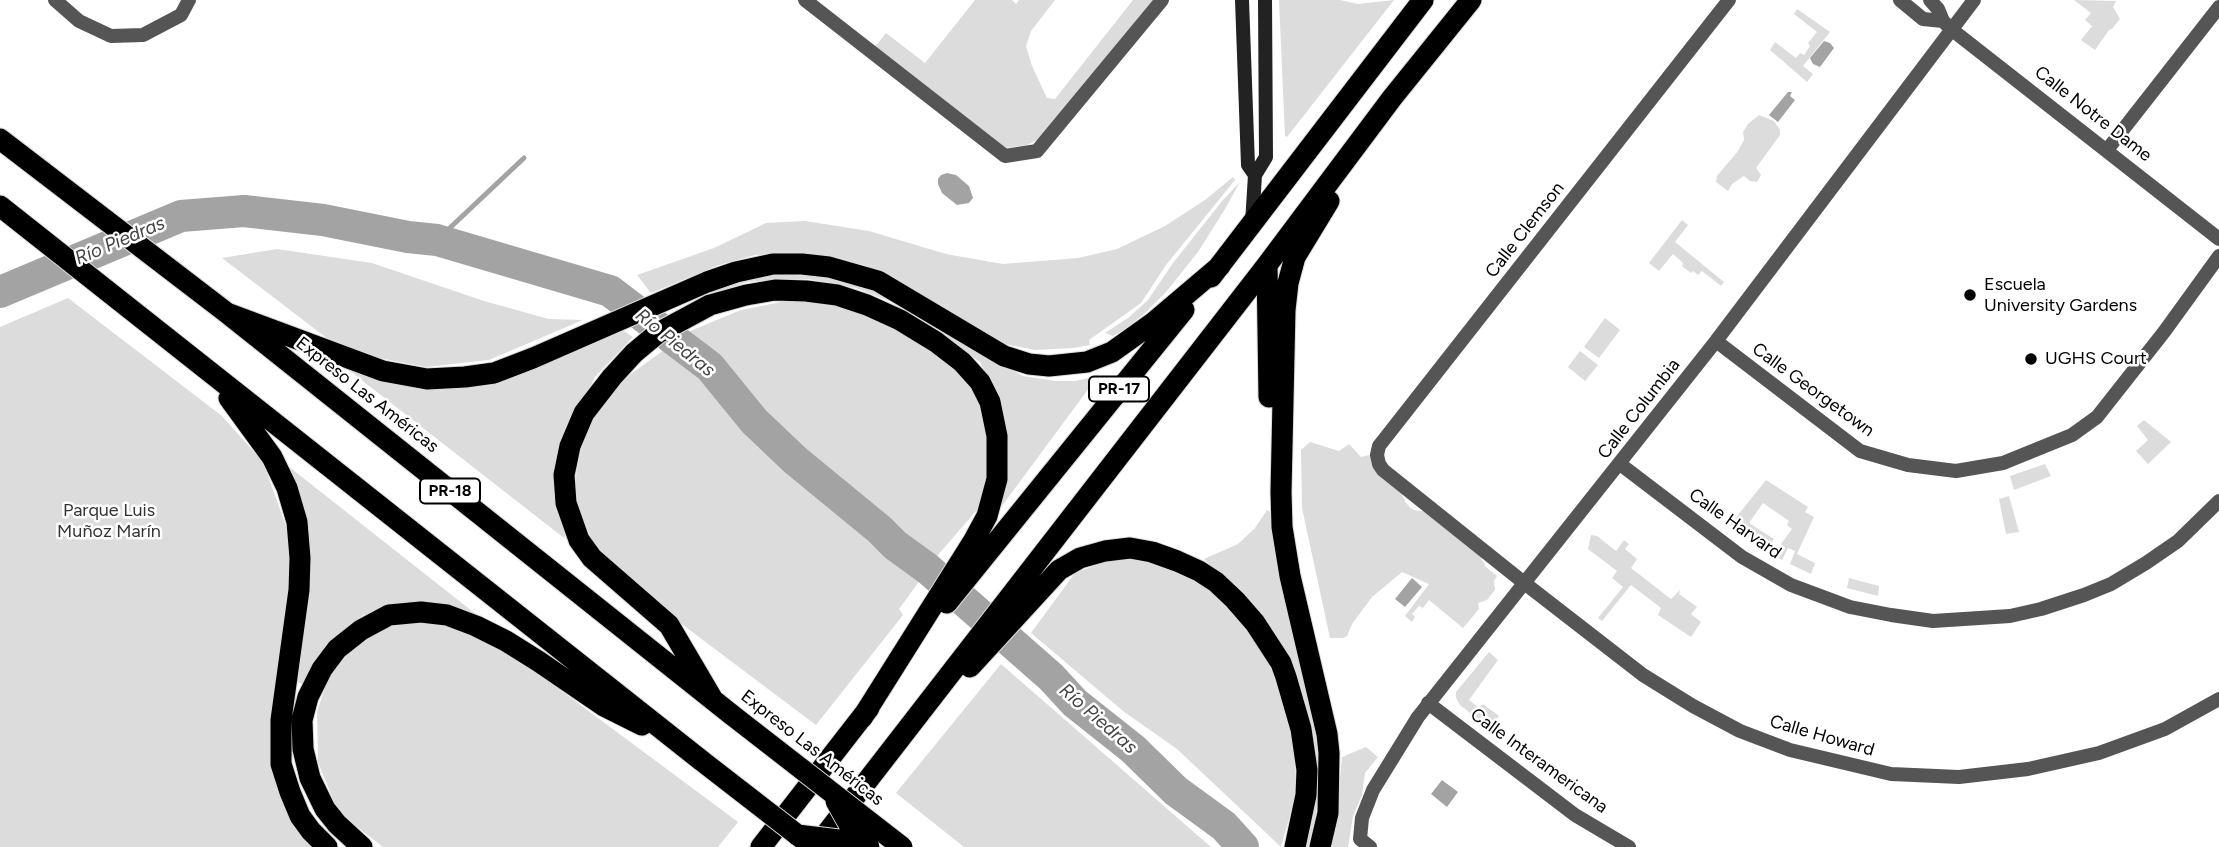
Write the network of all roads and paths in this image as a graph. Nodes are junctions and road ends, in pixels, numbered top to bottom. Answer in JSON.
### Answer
{"nodes":[{"id":1,"x":55,"y":0,"type":"edge"},
{"id":2,"x":189,"y":0,"type":"edge"},
{"id":3,"x":805,"y":0,"type":"edge"},
{"id":4,"x":1162,"y":0,"type":"edge"},
{"id":5,"x":1242,"y":0,"type":"edge"},
{"id":6,"x":1265,"y":0,"type":"edge"},
{"id":7,"x":1423,"y":0,"type":"edge"},
{"id":8,"x":1471,"y":0,"type":"edge"},
{"id":9,"x":1729,"y":0,"type":"edge"},
{"id":10,"x":1900,"y":0,"type":"edge"},
{"id":11,"x":1930,"y":0,"type":"edge"},
{"id":12,"x":1974,"y":0,"type":"edge"},
{"id":13,"x":2219,"y":7,"type":"edge"},
{"id":14,"x":1947,"y":25,"type":"junction"},
{"id":15,"x":1392,"y":98,"type":"junction"},
{"id":16,"x":0,"y":139,"type":"edge"},
{"id":17,"x":2107,"y":150,"type":"junction"},
{"id":18,"x":1255,"y":175,"type":"junction"},
{"id":19,"x":0,"y":206,"type":"edge"},
{"id":20,"x":1252,"y":224,"type":"junction"},
{"id":21,"x":2219,"y":239,"type":"edge"},
{"id":22,"x":2219,"y":256,"type":"edge"},
{"id":23,"x":1267,"y":265,"type":"junction"},
{"id":24,"x":1220,"y":266,"type":"junction"},
{"id":25,"x":226,"y":313,"type":"junction"},
{"id":26,"x":1716,"y":341,"type":"junction"},
{"id":27,"x":214,"y":377,"type":"junction"},
{"id":28,"x":1620,"y":464,"type":"junction"},
{"id":29,"x":1399,"y":483,"type":"joint"},
{"id":30,"x":1281,"y":492,"type":"junction"},
{"id":31,"x":2219,"y":501,"type":"edge"},
{"id":32,"x":980,"y":547,"type":"junction"},
{"id":33,"x":1523,"y":582,"type":"junction"},
{"id":34,"x":1030,"y":586,"type":"junction"},
{"id":35,"x":712,"y":698,"type":"junction"},
{"id":36,"x":2219,"y":699,"type":"edge"},
{"id":37,"x":1428,"y":703,"type":"junction"},
{"id":38,"x":682,"y":746,"type":"junction"},
{"id":39,"x":830,"y":791,"type":"junction"},
{"id":40,"x":1297,"y":842,"type":"edge"},
{"id":41,"x":808,"y":843,"type":"edge"},
{"id":42,"x":327,"y":847,"type":"edge"},
{"id":43,"x":362,"y":847,"type":"edge"},
{"id":44,"x":761,"y":847,"type":"edge"},
{"id":45,"x":858,"y":847,"type":"edge"},
{"id":46,"x":869,"y":847,"type":"edge"},
{"id":47,"x":902,"y":847,"type":"edge"},
{"id":48,"x":1320,"y":847,"type":"edge"},
{"id":49,"x":1370,"y":847,"type":"edge"},
{"id":50,"x":1629,"y":847,"type":"edge"}],
"edges":[{"from":1,"to":2,"type":"street"},
{"from":3,"to":4,"type":"street"},
{"from":5,"to":18,"type":"street"},
{"from":6,"to":18,"type":"street"},
{"from":7,"to":20,"type":"highway","number":"PR-17"},
{"from":8,"to":15,"type":"highway","number":"PR-17"},
{"from":9,"to":29,"type":"street","name":"Calle Clemson"},
{"from":10,"to":14,"type":"street"},
{"from":11,"to":14,"type":"street"},
{"from":12,"to":14,"type":"street","name":"Calle Columbia"},
{"from":13,"to":17,"type":"street"},
{"from":14,"to":17,"type":"street","name":"Calle Notre Dame"},
{"from":14,"to":26,"type":"street","name":"Calle Columbia"},
{"from":15,"to":23,"type":"highway","number":"PR-17"},
{"from":15,"to":30,"type":"highway"},
{"from":16,"to":25,"type":"highway","name":"Expreso Las Américas","number":"PR-18"},
{"from":17,"to":21,"type":"street","name":"Calle Notre Dame"},
{"from":18,"to":20,"type":"street"},
{"from":19,"to":27,"type":"highway"},
{"from":20,"to":24,"type":"highway","number":"PR-17"},
{"from":22,"to":26,"type":"street","name":"Calle Georgetown"},
{"from":23,"to":30,"type":"highway"},
{"from":23,"to":34,"type":"highway","number":"PR-17"},
{"from":24,"to":25,"type":"highway"},
{"from":24,"to":32,"type":"highway","number":"PR-17"},
{"from":25,"to":35,"type":"highway","name":"Expreso Las Américas","number":"PR-18"},
{"from":26,"to":28,"type":"street","name":"Calle Columbia"},
{"from":27,"to":38,"type":"highway"},
{"from":27,"to":42,"type":"highway"},
{"from":28,"to":31,"type":"street","name":"Calle Harvard"},
{"from":28,"to":33,"type":"street","name":"Calle Columbia"},
{"from":29,"to":33,"type":"street","name":"Calle Howard"},
{"from":30,"to":48,"type":"highway"},
{"from":32,"to":35,"type":"highway"},
{"from":32,"to":44,"type":"highway"},
{"from":33,"to":36,"type":"street","name":"Calle Howard"},
{"from":33,"to":37,"type":"street","name":"Calle Columbia"},
{"from":34,"to":40,"type":"highway"},
{"from":34,"to":41,"type":"highway","number":"PR-17"},
{"from":35,"to":39,"type":"highway","name":"Expreso Las Américas","number":"PR-18","bridge":true},
{"from":37,"to":49,"type":"street","name":"Calle Columbia"},
{"from":37,"to":50,"type":"street","name":"Calle Interamericana"},
{"from":38,"to":41,"type":"highway","bridge":true},
{"from":38,"to":43,"type":"highway"},
{"from":39,"to":46,"type":"highway","bridge":true},
{"from":39,"to":47,"type":"highway","name":"Expreso Las Américas","number":"PR-18","bridge":true},
{"from":41,"to":45,"type":"highway","bridge":true}]}
